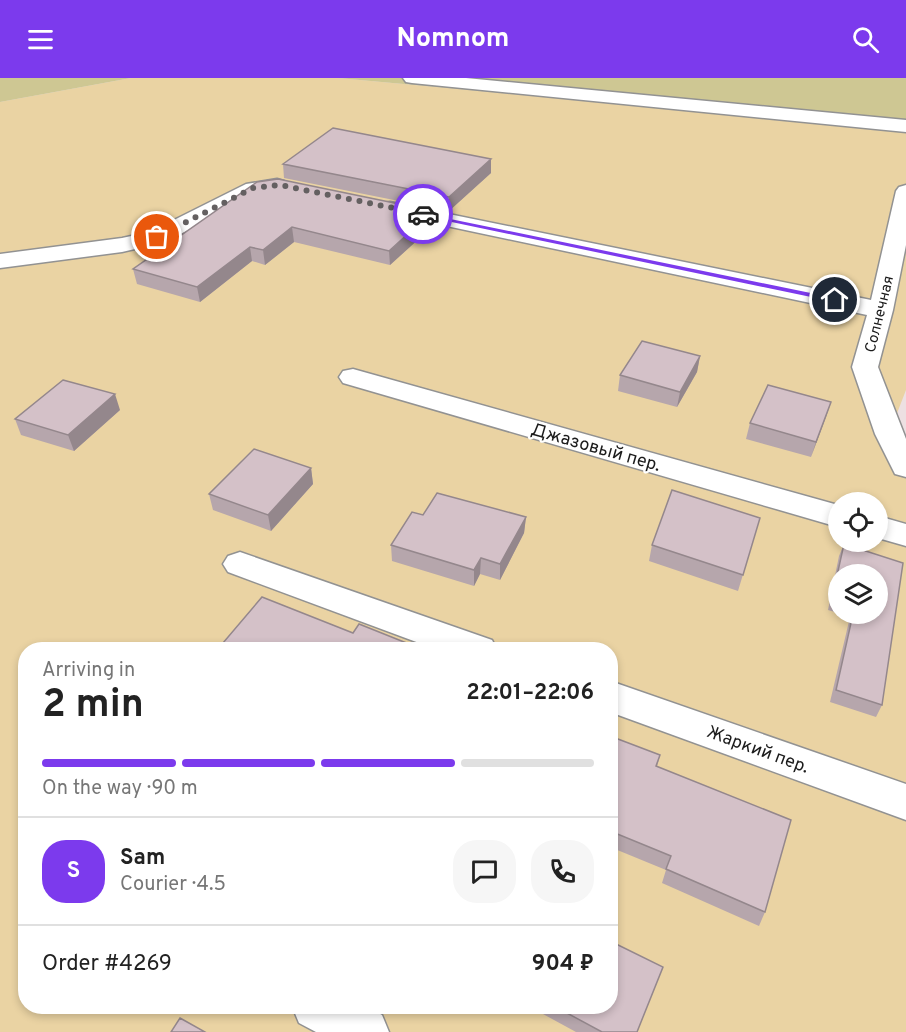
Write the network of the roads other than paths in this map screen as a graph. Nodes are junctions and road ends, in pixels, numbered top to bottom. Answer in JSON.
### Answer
{"nodes":[{"id":1,"x":412,"y":78,"type":"edge"},
{"id":2,"x":906,"y":126,"type":"edge"},
{"id":3,"x":303,"y":190,"type":"edge"},
{"id":4,"x":906,"y":191,"type":"edge"},
{"id":5,"x":373,"y":204,"type":"edge"},
{"id":6,"x":0,"y":261,"type":"edge"},
{"id":7,"x":881,"y":310,"type":"junction"},
{"id":8,"x":352,"y":377,"type":"dead end"},
{"id":9,"x":906,"y":467,"type":"edge"},
{"id":10,"x":828,"y":513,"type":"edge"},
{"id":11,"x":888,"y":530,"type":"edge"},
{"id":12,"x":906,"y":535,"type":"edge"},
{"id":13,"x":240,"y":564,"type":"dead end"},
{"id":14,"x":457,"y":642,"type":"edge"},
{"id":15,"x":618,"y":699,"type":"edge"},
{"id":16,"x":906,"y":802,"type":"edge"},
{"id":17,"x":331,"y":1014,"type":"edge"},
{"id":18,"x":365,"y":1032,"type":"edge"}],
"edges":[{"from":1,"to":2,"type":"street"},
{"from":3,"to":6,"type":"street"},
{"from":4,"to":7,"type":"street","name":"Солнечная"},
{"from":5,"to":7,"type":"street"},
{"from":7,"to":9,"type":"street","name":"Солнечная"},
{"from":8,"to":10,"type":"street","name":"Джазовый пер."},
{"from":11,"to":12,"type":"street"},
{"from":13,"to":14,"type":"street"},
{"from":15,"to":16,"type":"street","name":"Жаркий пер."},
{"from":17,"to":18,"type":"street"}]}
